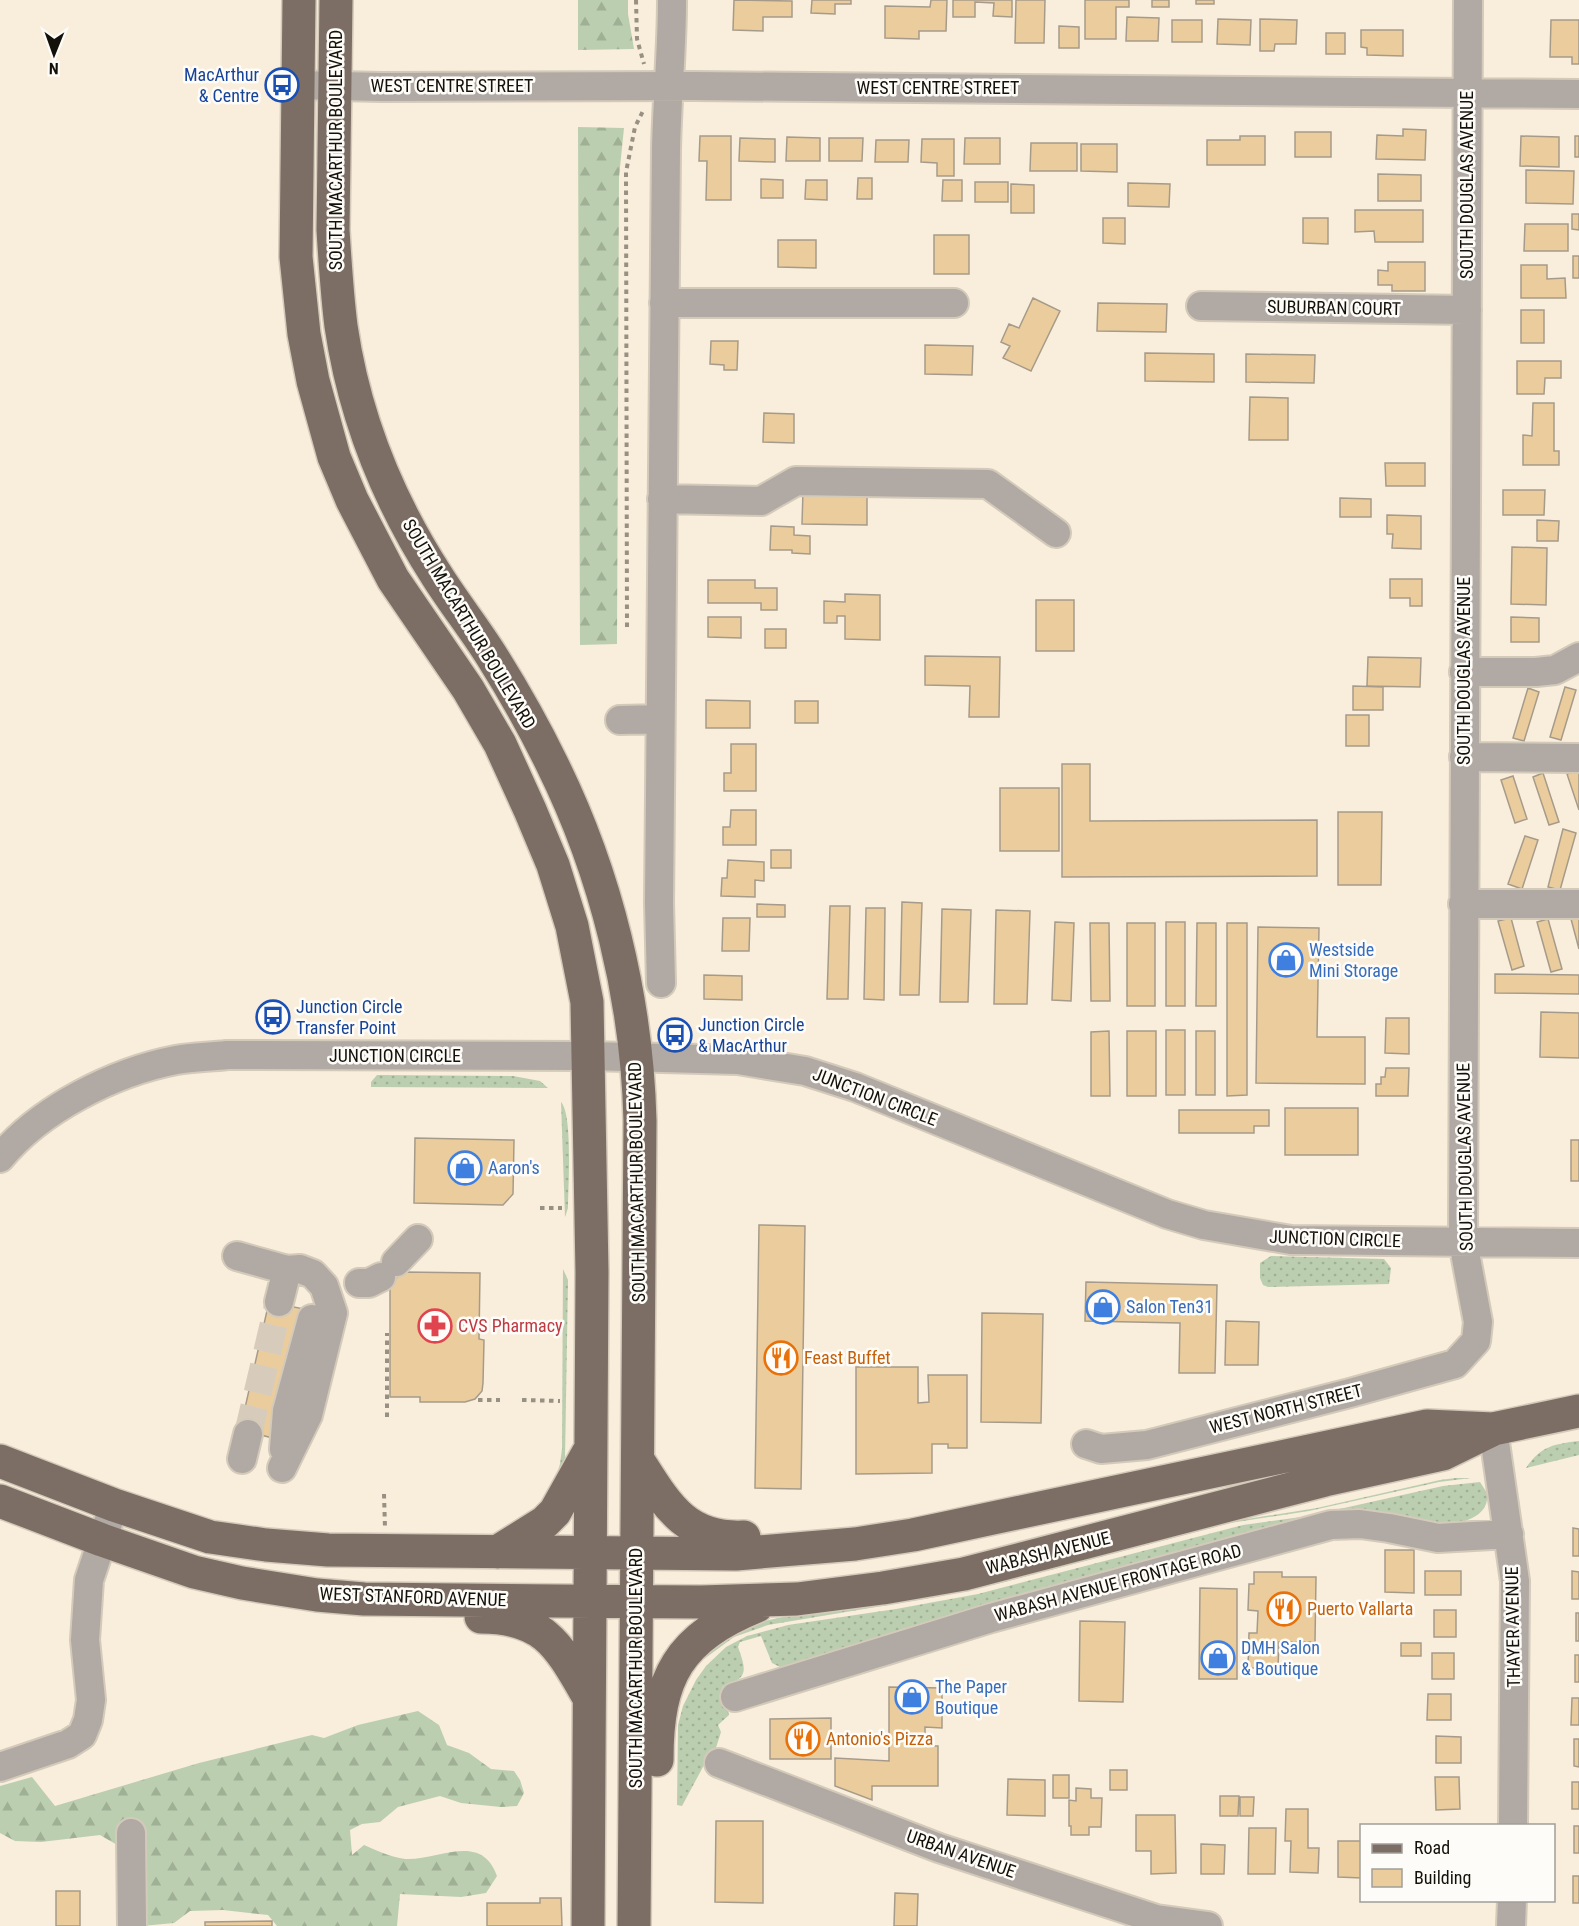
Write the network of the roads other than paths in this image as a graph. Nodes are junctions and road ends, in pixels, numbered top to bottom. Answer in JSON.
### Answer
{"nodes":[{"id":1,"x":298,"y":0,"type":"edge"},
{"id":2,"x":336,"y":0,"type":"edge"},
{"id":3,"x":672,"y":0,"type":"edge"},
{"id":4,"x":1467,"y":0,"type":"edge"},
{"id":5,"x":297,"y":85,"type":"junction"},
{"id":6,"x":334,"y":86,"type":"junction"},
{"id":7,"x":667,"y":86,"type":"junction"},
{"id":8,"x":1467,"y":93,"type":"junction"},
{"id":9,"x":1579,"y":94,"type":"edge"},
{"id":10,"x":664,"y":303,"type":"junction"},
{"id":11,"x":954,"y":303,"type":"dead end"},
{"id":12,"x":1201,"y":306,"type":"dead end"},
{"id":13,"x":1467,"y":310,"type":"junction"},
{"id":14,"x":662,"y":499,"type":"junction"},
{"id":15,"x":1056,"y":534,"type":"dead end"},
{"id":16,"x":1579,"y":657,"type":"edge"},
{"id":17,"x":1464,"y":672,"type":"junction"},
{"id":18,"x":660,"y":719,"type":"junction"},
{"id":19,"x":620,"y":720,"type":"dead end"},
{"id":20,"x":1464,"y":757,"type":"junction"},
{"id":21,"x":1579,"y":758,"type":"edge"},
{"id":22,"x":1463,"y":904,"type":"junction"},
{"id":23,"x":1579,"y":904,"type":"edge"},
{"id":24,"x":661,"y":983,"type":"dead end"},
{"id":25,"x":589,"y":1056,"type":"junction"},
{"id":26,"x":636,"y":1057,"type":"junction"},
{"id":27,"x":0,"y":1158,"type":"edge"},
{"id":28,"x":418,"y":1239,"type":"dead end"},
{"id":29,"x":1462,"y":1242,"type":"junction"},
{"id":30,"x":1579,"y":1244,"type":"edge"},
{"id":31,"x":237,"y":1256,"type":"dead end"},
{"id":32,"x":287,"y":1270,"type":"junction"},
{"id":33,"x":378,"y":1274,"type":"dead end"},
{"id":34,"x":279,"y":1302,"type":"tunnel mouth"},
{"id":35,"x":1476,"y":1341,"type":"joint"},
{"id":36,"x":1579,"y":1411,"type":"edge"},
{"id":37,"x":1493,"y":1429,"type":"junction"},
{"id":38,"x":1086,"y":1444,"type":"dead end"},
{"id":39,"x":590,"y":1449,"type":"junction"},
{"id":40,"x":638,"y":1460,"type":"junction"},
{"id":41,"x":0,"y":1461,"type":"edge"},
{"id":42,"x":282,"y":1468,"type":"dead end"},
{"id":43,"x":0,"y":1501,"type":"edge"},
{"id":44,"x":114,"y":1505,"type":"junction"},
{"id":45,"x":965,"y":1525,"type":"junction"},
{"id":46,"x":1509,"y":1534,"type":"junction"},
{"id":47,"x":102,"y":1540,"type":"junction"},
{"id":48,"x":497,"y":1552,"type":"junction"},
{"id":49,"x":590,"y":1553,"type":"junction"},
{"id":50,"x":637,"y":1554,"type":"junction"},
{"id":51,"x":364,"y":1599,"type":"junction"},
{"id":52,"x":797,"y":1599,"type":"junction"},
{"id":53,"x":589,"y":1601,"type":"junction"},
{"id":54,"x":637,"y":1601,"type":"junction"},
{"id":55,"x":589,"y":1697,"type":"junction"},
{"id":56,"x":735,"y":1697,"type":"dead end"},
{"id":57,"x":719,"y":1763,"type":"dead end"},
{"id":58,"x":0,"y":1767,"type":"edge"},
{"id":59,"x":1513,"y":1824,"type":"edge"},
{"id":60,"x":131,"y":1833,"type":"dead end"},
{"id":61,"x":1512,"y":1902,"type":"edge"},
{"id":62,"x":634,"y":1918,"type":"edge"},
{"id":63,"x":132,"y":1926,"type":"edge"},
{"id":64,"x":588,"y":1926,"type":"edge"},
{"id":65,"x":1208,"y":1926,"type":"edge"},
{"id":66,"x":1511,"y":1926,"type":"edge"}],
"edges":[{"from":1,"to":5,"type":"main road","name":"SOUTH MACARTHUR BOULEVARD"},
{"from":2,"to":6,"type":"main road","name":"SOUTH MACARTHUR BOULEVARD"},
{"from":3,"to":7,"type":"street"},
{"from":4,"to":8,"type":"street","name":"SOUTH DOUGLAS AVENUE"},
{"from":5,"to":6,"type":"street","name":"WEST CENTRE STREET"},
{"from":5,"to":25,"type":"main road","name":"SOUTH MACARTHUR BOULEVARD"},
{"from":6,"to":7,"type":"street","name":"WEST CENTRE STREET"},
{"from":6,"to":26,"type":"main road","name":"SOUTH MACARTHUR BOULEVARD"},
{"from":7,"to":8,"type":"street","name":"WEST CENTRE STREET"},
{"from":7,"to":10,"type":"street"},
{"from":8,"to":9,"type":"street","name":"WEST CENTRE STREET"},
{"from":8,"to":13,"type":"street","name":"SOUTH DOUGLAS AVENUE"},
{"from":10,"to":11,"type":"street"},
{"from":10,"to":14,"type":"street"},
{"from":12,"to":13,"type":"street","name":"SUBURBAN COURT"},
{"from":13,"to":17,"type":"street","name":"SOUTH DOUGLAS AVENUE"},
{"from":14,"to":15,"type":"street"},
{"from":14,"to":18,"type":"street"},
{"from":16,"to":17,"type":"street"},
{"from":17,"to":20,"type":"street","name":"SOUTH DOUGLAS AVENUE"},
{"from":18,"to":19,"type":"street"},
{"from":18,"to":24,"type":"street"},
{"from":20,"to":21,"type":"street"},
{"from":20,"to":22,"type":"street","name":"SOUTH DOUGLAS AVENUE"},
{"from":22,"to":23,"type":"street"},
{"from":22,"to":29,"type":"street","name":"SOUTH DOUGLAS AVENUE"},
{"from":25,"to":26,"type":"street","name":"JUNCTION CIRCLE"},
{"from":25,"to":27,"type":"street","name":"JUNCTION CIRCLE"},
{"from":25,"to":39,"type":"main road","name":"SOUTH MACARTHUR BOULEVARD"},
{"from":26,"to":29,"type":"street","name":"JUNCTION CIRCLE"},
{"from":26,"to":40,"type":"main road","name":"SOUTH MACARTHUR BOULEVARD"},
{"from":28,"to":33,"type":"street"},
{"from":29,"to":30,"type":"street","name":"JUNCTION CIRCLE"},
{"from":29,"to":35,"type":"street","name":"SOUTH DOUGLAS AVENUE"},
{"from":31,"to":32,"type":"street"},
{"from":32,"to":34,"type":"street"},
{"from":32,"to":42,"type":"street"},
{"from":35,"to":38,"type":"street","name":"WEST NORTH STREET"},
{"from":36,"to":37,"type":"main road","name":"WABASH AVENUE"},
{"from":37,"to":45,"type":"main road","name":"WABASH AVENUE"},
{"from":37,"to":46,"type":"street","name":"THAYER AVENUE"},
{"from":37,"to":52,"type":"main road","name":"WABASH AVENUE"},
{"from":39,"to":48,"type":"main road"},
{"from":39,"to":49,"type":"main road","name":"SOUTH MACARTHUR BOULEVARD"},
{"from":40,"to":45,"type":"main road"},
{"from":40,"to":50,"type":"main road","name":"SOUTH MACARTHUR BOULEVARD"},
{"from":41,"to":44,"type":"main road"},
{"from":43,"to":47,"type":"main road","name":"WEST STANFORD AVENUE"},
{"from":44,"to":47,"type":"street"},
{"from":44,"to":48,"type":"main road"},
{"from":45,"to":50,"type":"main road","name":"WABASH AVENUE"},
{"from":46,"to":56,"type":"street","name":"WABASH AVENUE FRONTAGE ROAD"},
{"from":46,"to":59,"type":"street","name":"THAYER AVENUE"},
{"from":47,"to":51,"type":"main road","name":"WEST STANFORD AVENUE"},
{"from":47,"to":58,"type":"street"},
{"from":48,"to":49,"type":"main road"},
{"from":49,"to":50,"type":"main road","name":"WABASH AVENUE"},
{"from":49,"to":53,"type":"main road","name":"SOUTH MACARTHUR BOULEVARD"},
{"from":50,"to":54,"type":"main road","name":"SOUTH MACARTHUR BOULEVARD"},
{"from":51,"to":53,"type":"main road","name":"WEST STANFORD AVENUE"},
{"from":51,"to":55,"type":"main road"},
{"from":52,"to":54,"type":"main road","name":"WABASH AVENUE"},
{"from":52,"to":62,"type":"main road"},
{"from":53,"to":54,"type":"main road","name":"WABASH AVENUE"},
{"from":53,"to":55,"type":"main road","name":"SOUTH MACARTHUR BOULEVARD"},
{"from":54,"to":62,"type":"main road","name":"SOUTH MACARTHUR BOULEVARD"},
{"from":55,"to":64,"type":"main road","name":"SOUTH MACARTHUR BOULEVARD"},
{"from":57,"to":65,"type":"street","name":"URBAN AVENUE"},
{"from":60,"to":63,"type":"street"},
{"from":61,"to":66,"type":"street"}]}
